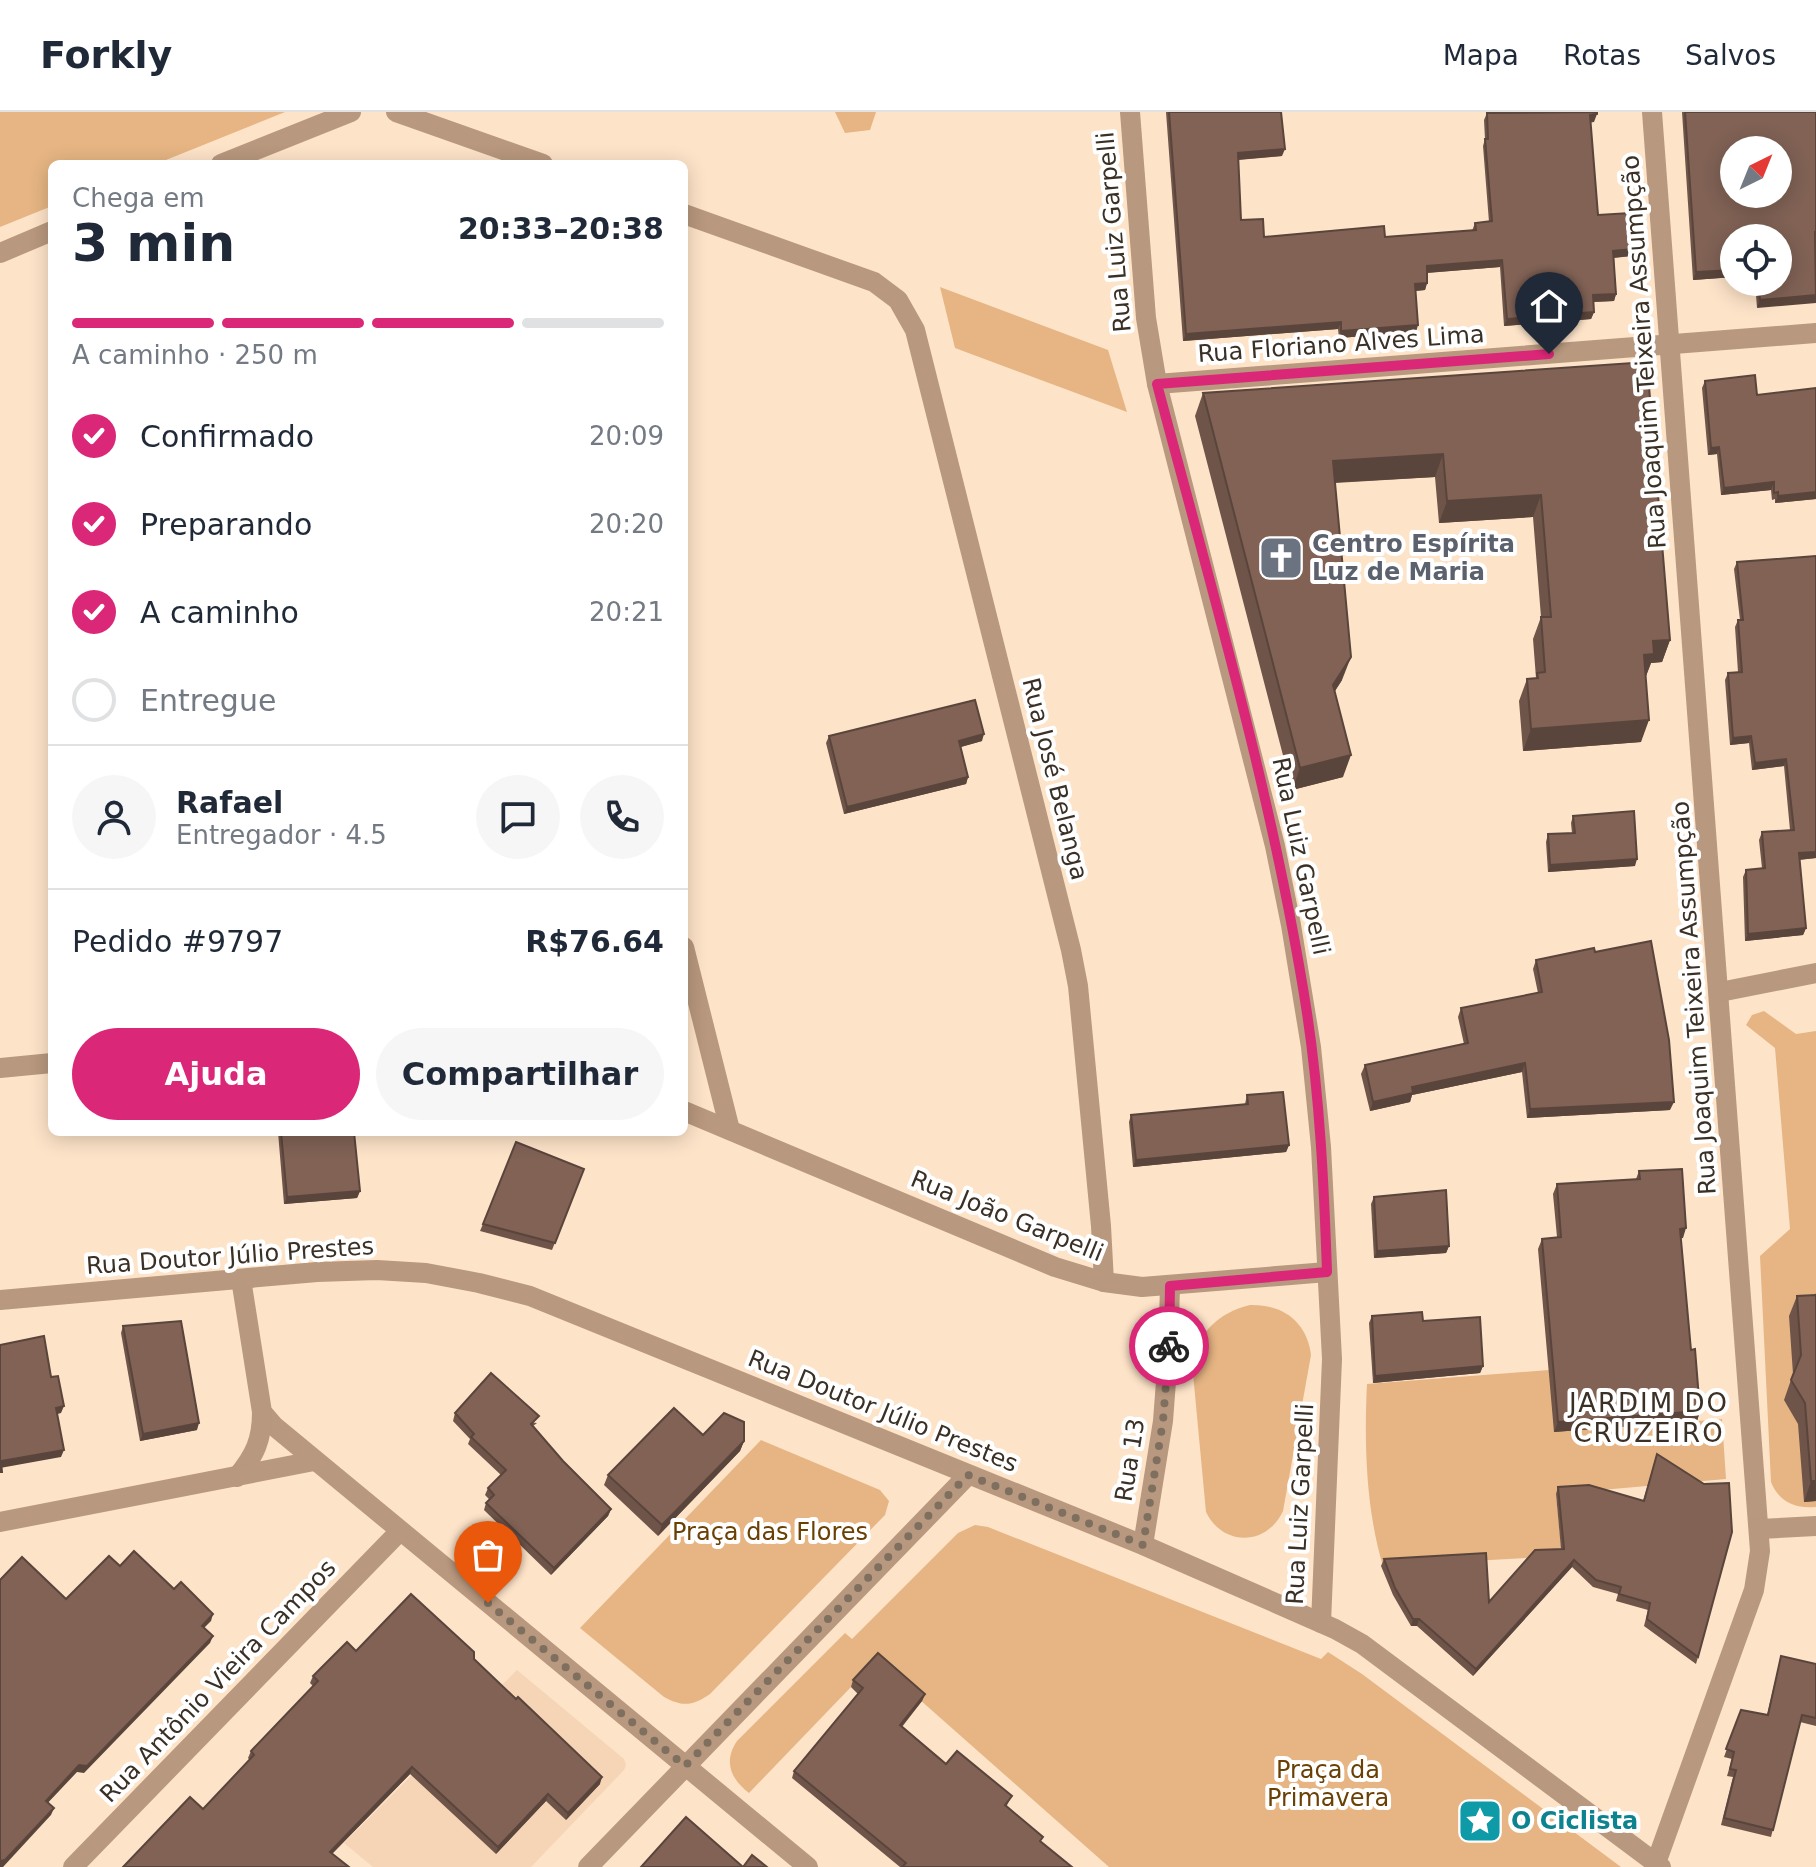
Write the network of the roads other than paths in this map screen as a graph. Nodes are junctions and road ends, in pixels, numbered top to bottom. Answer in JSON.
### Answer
{"nodes":[{"id":1,"x":351,"y":112,"type":"edge"},
{"id":2,"x":396,"y":112,"type":"edge"},
{"id":3,"x":1130,"y":112,"type":"edge"},
{"id":4,"x":1652,"y":112,"type":"edge"},
{"id":5,"x":483,"y":143,"type":"junction"},
{"id":6,"x":231,"y":160,"type":"edge"},
{"id":7,"x":488,"y":160,"type":"edge"},
{"id":8,"x":532,"y":160,"type":"edge"},
{"id":9,"x":688,"y":215,"type":"edge"},
{"id":10,"x":48,"y":233,"type":"edge"},
{"id":11,"x":0,"y":253,"type":"edge"},
{"id":12,"x":1816,"y":333,"type":"edge"},
{"id":13,"x":1669,"y":345,"type":"junction"},
{"id":14,"x":1157,"y":384,"type":"junction"},
{"id":15,"x":688,"y":963,"type":"edge"},
{"id":16,"x":1816,"y":973,"type":"edge"},
{"id":17,"x":1720,"y":992,"type":"junction"},
{"id":18,"x":48,"y":1063,"type":"edge"},
{"id":19,"x":0,"y":1068,"type":"edge"},
{"id":20,"x":688,"y":1113,"type":"edge"},
{"id":21,"x":730,"y":1130,"type":"junction"},
{"id":22,"x":1327,"y":1272,"type":"junction"},
{"id":23,"x":241,"y":1279,"type":"junction"},
{"id":24,"x":1104,"y":1282,"type":"junction"},
{"id":25,"x":1170,"y":1286,"type":"junction"},
{"id":26,"x":0,"y":1300,"type":"edge"},
{"id":27,"x":262,"y":1412,"type":"junction"},
{"id":28,"x":314,"y":1461,"type":"junction"},
{"id":29,"x":968,"y":1475,"type":"junction"},
{"id":30,"x":237,"y":1477,"type":"junction"},
{"id":31,"x":0,"y":1522,"type":"edge"},
{"id":32,"x":1816,"y":1526,"type":"edge"},
{"id":33,"x":1759,"y":1529,"type":"junction"},
{"id":34,"x":400,"y":1531,"type":"junction"},
{"id":35,"x":1143,"y":1545,"type":"junction"},
{"id":36,"x":1321,"y":1623,"type":"junction"},
{"id":37,"x":685,"y":1766,"type":"junction"},
{"id":38,"x":1658,"y":1865,"type":"edge"},
{"id":39,"x":73,"y":1867,"type":"edge"},
{"id":40,"x":588,"y":1867,"type":"edge"},
{"id":41,"x":808,"y":1867,"type":"edge"}],
"edges":[{"from":1,"to":6,"type":"street"},
{"from":2,"to":5,"type":"street"},
{"from":3,"to":14,"type":"street","name":"Rua Luiz Garpelli"},
{"from":4,"to":13,"type":"street","name":"Rua Joaquim Teixeira Assumpção"},
{"from":5,"to":7,"type":"street"},
{"from":5,"to":8,"type":"street"},
{"from":9,"to":24,"type":"street","name":"Rua José Belanga"},
{"from":10,"to":11,"type":"street"},
{"from":12,"to":13,"type":"street","name":"Rua Floriano Alves Lima"},
{"from":13,"to":14,"type":"street","name":"Rua Floriano Alves Lima"},
{"from":13,"to":17,"type":"street","name":"Rua Joaquim Teixeira Assumpção"},
{"from":14,"to":22,"type":"street","name":"Rua Luiz Garpelli"},
{"from":15,"to":21,"type":"street"},
{"from":16,"to":17,"type":"street"},
{"from":17,"to":33,"type":"street","name":"Rua Joaquim Teixeira Assumpção"},
{"from":18,"to":19,"type":"street"},
{"from":20,"to":21,"type":"street","name":"Rua João Garpelli"},
{"from":21,"to":24,"type":"street","name":"Rua João Garpelli"},
{"from":22,"to":25,"type":"street","name":"Rua João Garpelli"},
{"from":22,"to":36,"type":"street","name":"Rua Luiz Garpelli"},
{"from":23,"to":26,"type":"street","name":"Rua Doutor Júlio Prestes"},
{"from":23,"to":27,"type":"street"},
{"from":23,"to":29,"type":"street","name":"Rua Doutor Júlio Prestes"},
{"from":24,"to":25,"type":"street","name":"Rua João Garpelli"},
{"from":25,"to":35,"type":"street","name":"Rua 13"},
{"from":27,"to":28,"type":"street"},
{"from":27,"to":30,"type":"street"},
{"from":28,"to":30,"type":"street"},
{"from":28,"to":34,"type":"street"},
{"from":29,"to":35,"type":"street","name":"Rua Doutor Júlio Prestes"},
{"from":29,"to":37,"type":"street"},
{"from":30,"to":31,"type":"street"},
{"from":32,"to":33,"type":"street"},
{"from":33,"to":38,"type":"street","name":"Rua Joaquim Teixeira Assumpção"},
{"from":34,"to":37,"type":"street"},
{"from":34,"to":39,"type":"street","name":"Rua Antônio Vieira Campos"},
{"from":35,"to":36,"type":"street","name":"Rua Doutor Júlio Prestes"},
{"from":36,"to":38,"type":"street","name":"Rua Doutor Júlio Prestes"},
{"from":37,"to":40,"type":"street"},
{"from":37,"to":41,"type":"street"}]}
